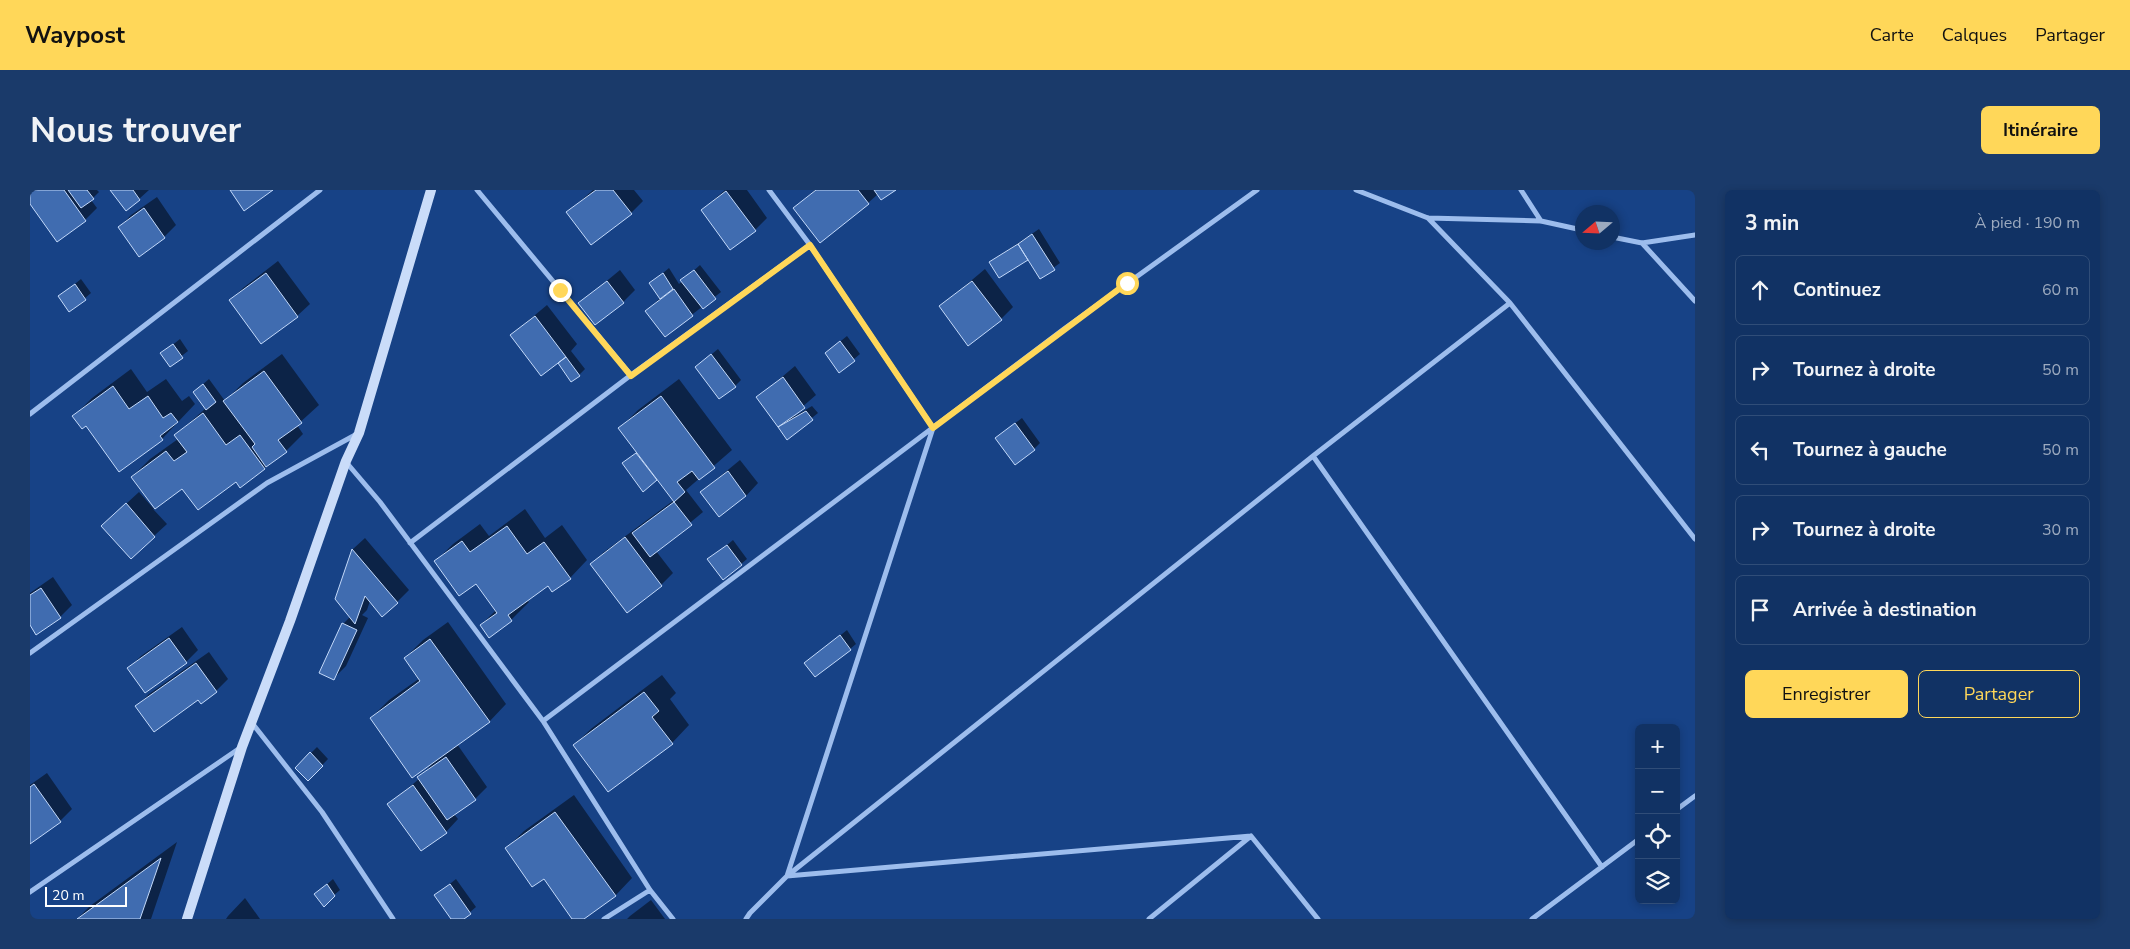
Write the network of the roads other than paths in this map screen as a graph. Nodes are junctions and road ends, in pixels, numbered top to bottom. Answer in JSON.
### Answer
{"nodes":[{"id":1,"x":320,"y":190,"type":"edge"},
{"id":2,"x":431,"y":190,"type":"edge"},
{"id":3,"x":477,"y":190,"type":"edge"},
{"id":4,"x":768,"y":190,"type":"edge"},
{"id":5,"x":1257,"y":190,"type":"edge"},
{"id":6,"x":1356,"y":190,"type":"edge"},
{"id":7,"x":1521,"y":190,"type":"edge"},
{"id":8,"x":1428,"y":218,"type":"junction"},
{"id":9,"x":1541,"y":221,"type":"junction"},
{"id":10,"x":1575,"y":228,"type":"edge"},
{"id":11,"x":1695,"y":235,"type":"edge"},
{"id":12,"x":1620,"y":238,"type":"edge"},
{"id":13,"x":1642,"y":243,"type":"junction"},
{"id":14,"x":810,"y":245,"type":"junction"},
{"id":15,"x":1695,"y":301,"type":"edge"},
{"id":16,"x":1510,"y":303,"type":"junction"},
{"id":17,"x":631,"y":376,"type":"junction"},
{"id":18,"x":30,"y":414,"type":"edge"},
{"id":19,"x":933,"y":428,"type":"junction"},
{"id":20,"x":359,"y":433,"type":"junction"},
{"id":21,"x":1313,"y":456,"type":"junction"},
{"id":22,"x":346,"y":461,"type":"junction"},
{"id":23,"x":1695,"y":540,"type":"edge"},
{"id":24,"x":410,"y":543,"type":"junction"},
{"id":25,"x":30,"y":653,"type":"edge"},
{"id":26,"x":543,"y":721,"type":"junction"},
{"id":27,"x":252,"y":722,"type":"junction"},
{"id":28,"x":242,"y":747,"type":"junction"},
{"id":29,"x":1695,"y":796,"type":"edge"},
{"id":30,"x":1680,"y":807,"type":"edge"},
{"id":31,"x":1251,"y":836,"type":"junction"},
{"id":32,"x":1635,"y":842,"type":"edge"},
{"id":33,"x":1602,"y":867,"type":"junction"},
{"id":34,"x":787,"y":876,"type":"junction"},
{"id":35,"x":650,"y":890,"type":"junction"},
{"id":36,"x":30,"y":892,"type":"edge"},
{"id":37,"x":187,"y":919,"type":"edge"},
{"id":38,"x":393,"y":919,"type":"edge"},
{"id":39,"x":604,"y":919,"type":"edge"},
{"id":40,"x":673,"y":919,"type":"edge"},
{"id":41,"x":746,"y":919,"type":"edge"},
{"id":42,"x":1149,"y":919,"type":"edge"},
{"id":43,"x":1318,"y":919,"type":"edge"},
{"id":44,"x":1532,"y":919,"type":"edge"}],
"edges":[{"from":1,"to":18,"type":"street"},
{"from":2,"to":20,"type":"main road"},
{"from":3,"to":17,"type":"street"},
{"from":4,"to":14,"type":"street"},
{"from":5,"to":19,"type":"street"},
{"from":6,"to":8,"type":"street"},
{"from":7,"to":9,"type":"street"},
{"from":8,"to":9,"type":"street"},
{"from":8,"to":16,"type":"street"},
{"from":9,"to":10,"type":"street"},
{"from":11,"to":13,"type":"street"},
{"from":12,"to":13,"type":"street"},
{"from":13,"to":15,"type":"street"},
{"from":14,"to":17,"type":"street"},
{"from":14,"to":19,"type":"street"},
{"from":16,"to":21,"type":"street"},
{"from":16,"to":23,"type":"street"},
{"from":17,"to":24,"type":"street"},
{"from":19,"to":26,"type":"street"},
{"from":19,"to":34,"type":"street"},
{"from":20,"to":22,"type":"main road"},
{"from":20,"to":25,"type":"street"},
{"from":21,"to":33,"type":"street"},
{"from":21,"to":34,"type":"street"},
{"from":22,"to":24,"type":"street"},
{"from":22,"to":27,"type":"main road"},
{"from":24,"to":26,"type":"street"},
{"from":26,"to":35,"type":"street"},
{"from":27,"to":28,"type":"main road"},
{"from":27,"to":38,"type":"street"},
{"from":28,"to":36,"type":"street"},
{"from":28,"to":37,"type":"main road"},
{"from":29,"to":30,"type":"street"},
{"from":31,"to":34,"type":"street"},
{"from":31,"to":42,"type":"street"},
{"from":31,"to":43,"type":"street"},
{"from":32,"to":33,"type":"street"},
{"from":33,"to":44,"type":"street"},
{"from":34,"to":41,"type":"street"},
{"from":35,"to":39,"type":"street"},
{"from":35,"to":40,"type":"street"}]}
